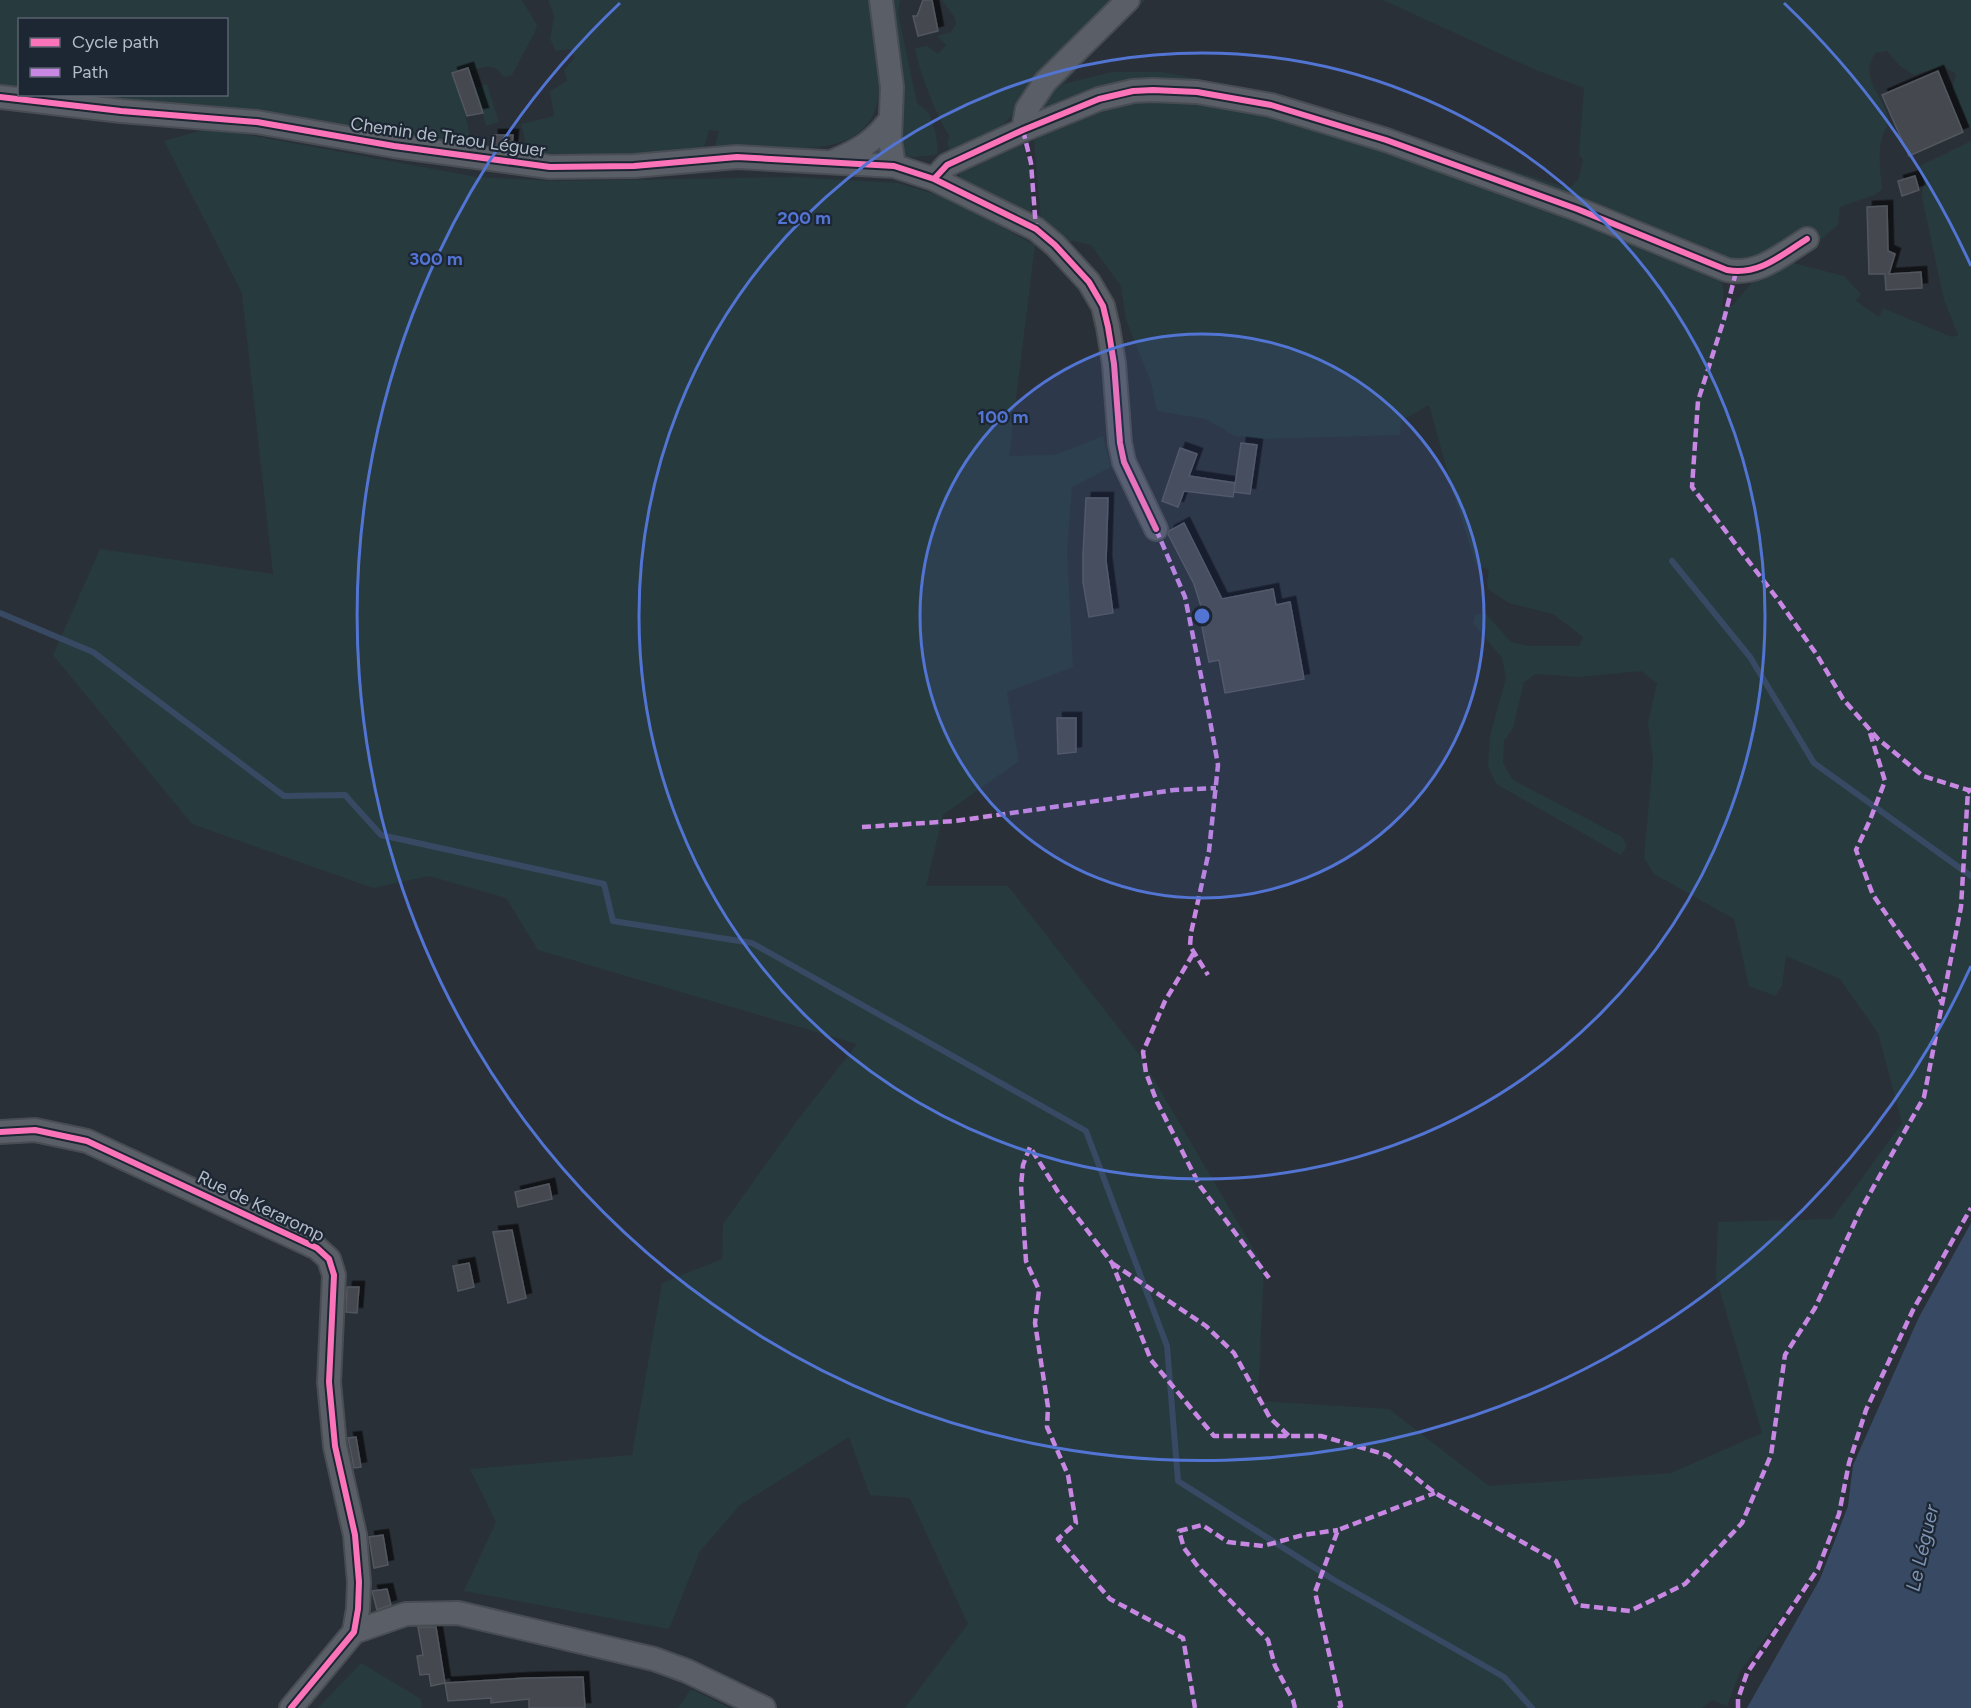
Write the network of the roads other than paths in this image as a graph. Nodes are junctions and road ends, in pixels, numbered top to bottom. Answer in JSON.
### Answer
{"nodes":[{"id":1,"x":881,"y":0,"type":"edge"},
{"id":2,"x":1128,"y":0,"type":"edge"},
{"id":3,"x":0,"y":97,"type":"edge"},
{"id":4,"x":890,"y":120,"type":"junction"},
{"id":5,"x":1023,"y":130,"type":"junction"},
{"id":6,"x":830,"y":162,"type":"junction"},
{"id":7,"x":894,"y":166,"type":"junction"},
{"id":8,"x":934,"y":178,"type":"junction"},
{"id":9,"x":1807,"y":239,"type":"dead end"},
{"id":10,"x":1156,"y":529,"type":"dead end"},
{"id":11,"x":0,"y":1132,"type":"edge"},
{"id":12,"x":354,"y":1632,"type":"junction"},
{"id":13,"x":291,"y":1708,"type":"edge"},
{"id":14,"x":764,"y":1708,"type":"edge"}],
"edges":[{"from":1,"to":4,"type":"street"},
{"from":2,"to":5,"type":"street"},
{"from":3,"to":6,"type":"street","name":"Chemin de Traou Léguer"},
{"from":4,"to":6,"type":"street"},
{"from":4,"to":7,"type":"street"},
{"from":5,"to":8,"type":"street"},
{"from":5,"to":9,"type":"street"},
{"from":6,"to":7,"type":"street","name":"Chemin de Traou Léguer"},
{"from":7,"to":8,"type":"street","name":"Chemin de Traou Léguer"},
{"from":8,"to":10,"type":"street","name":"Chemin de Traou Léguer"},
{"from":11,"to":12,"type":"street","name":"Rue de Keraromp"},
{"from":12,"to":13,"type":"street"},
{"from":12,"to":14,"type":"street"}]}
